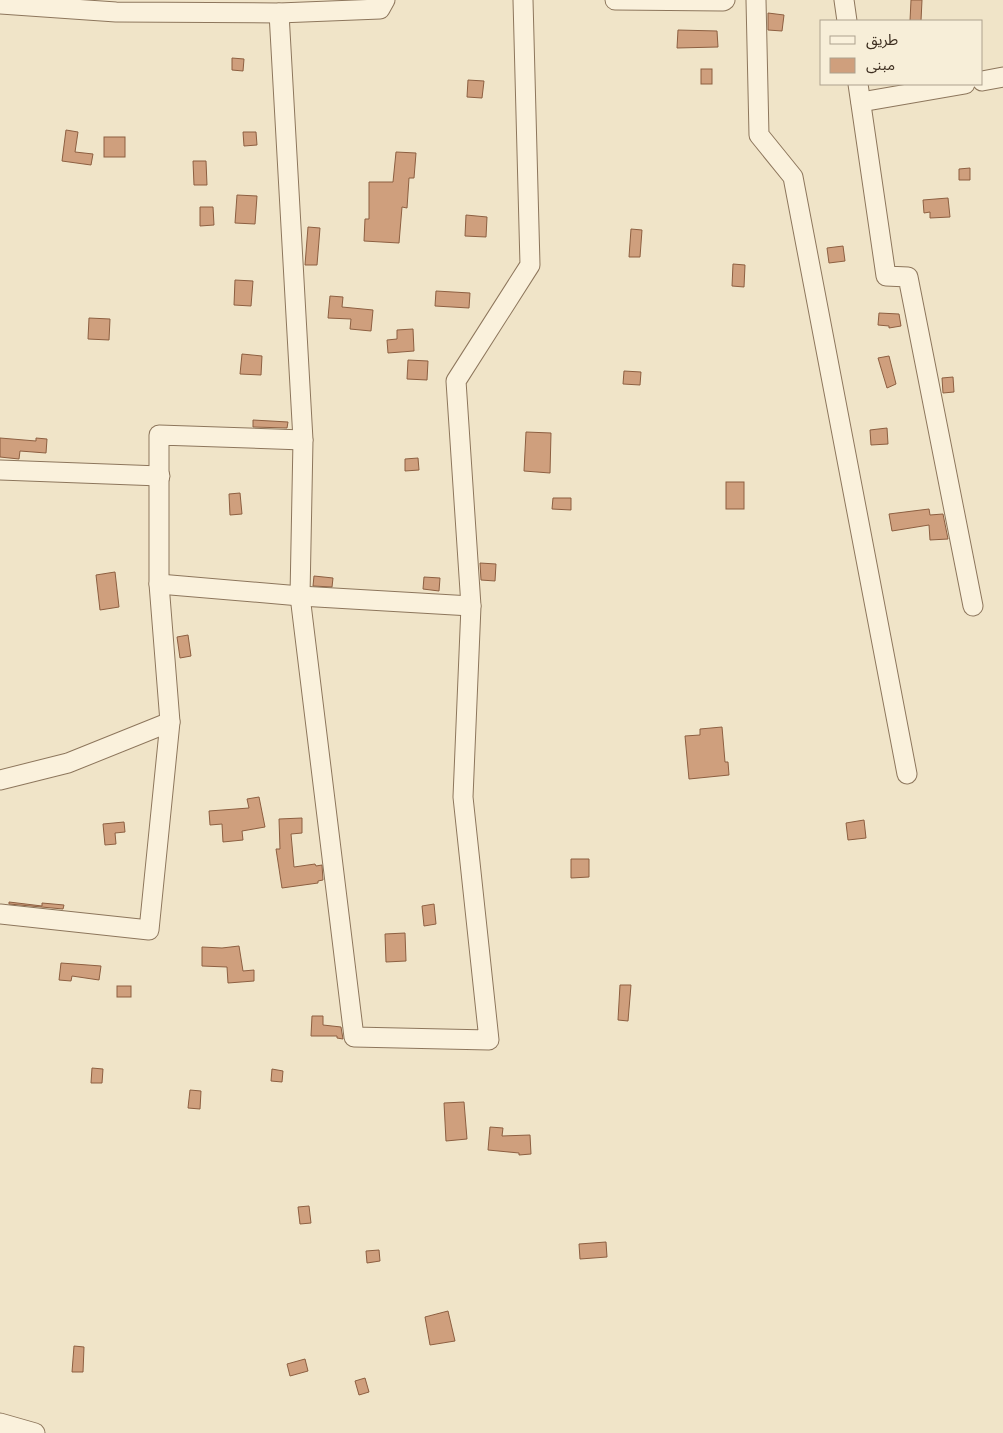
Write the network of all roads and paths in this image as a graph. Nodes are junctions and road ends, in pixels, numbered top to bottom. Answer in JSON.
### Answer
{"nodes":[{"id":1,"x":385,"y":0,"type":"edge"},
{"id":2,"x":523,"y":0,"type":"edge"},
{"id":3,"x":615,"y":0,"type":"edge"},
{"id":4,"x":725,"y":0,"type":"edge"},
{"id":5,"x":756,"y":0,"type":"edge"},
{"id":6,"x":844,"y":0,"type":"edge"},
{"id":7,"x":0,"y":4,"type":"edge"},
{"id":8,"x":117,"y":6,"type":"edge"},
{"id":9,"x":279,"y":13,"type":"junction"},
{"id":10,"x":847,"y":20,"type":"edge"},
{"id":11,"x":1003,"y":77,"type":"edge"},
{"id":12,"x":983,"y":81,"type":"edge"},
{"id":13,"x":954,"y":85,"type":"edge"},
{"id":14,"x":860,"y":93,"type":"edge"},
{"id":15,"x":303,"y":440,"type":"junction"},
{"id":16,"x":0,"y":470,"type":"edge"},
{"id":17,"x":160,"y":476,"type":"junction"},
{"id":18,"x":159,"y":584,"type":"junction"},
{"id":19,"x":300,"y":596,"type":"junction"},
{"id":20,"x":471,"y":606,"type":"junction"},
{"id":21,"x":973,"y":606,"type":"dead end"},
{"id":22,"x":170,"y":722,"type":"junction"},
{"id":23,"x":907,"y":774,"type":"dead end"},
{"id":24,"x":0,"y":780,"type":"edge"},
{"id":25,"x":0,"y":914,"type":"edge"},
{"id":26,"x":0,"y":1423,"type":"edge"},
{"id":27,"x":36,"y":1433,"type":"edge"}],
"edges":[{"from":1,"to":9,"type":"street"},
{"from":2,"to":20,"type":"street"},
{"from":3,"to":4,"type":"street"},
{"from":5,"to":23,"type":"street"},
{"from":6,"to":10,"type":"street"},
{"from":7,"to":8,"type":"street"},
{"from":8,"to":9,"type":"street"},
{"from":9,"to":15,"type":"street"},
{"from":11,"to":12,"type":"street"},
{"from":13,"to":14,"type":"street"},
{"from":14,"to":21,"type":"street"},
{"from":15,"to":17,"type":"street"},
{"from":15,"to":19,"type":"street"},
{"from":16,"to":17,"type":"street"},
{"from":17,"to":18,"type":"street"},
{"from":18,"to":19,"type":"street"},
{"from":18,"to":22,"type":"street"},
{"from":19,"to":20,"type":"street"},
{"from":19,"to":20,"type":"street"},
{"from":22,"to":24,"type":"street"},
{"from":22,"to":25,"type":"street"},
{"from":26,"to":27,"type":"street"}]}
